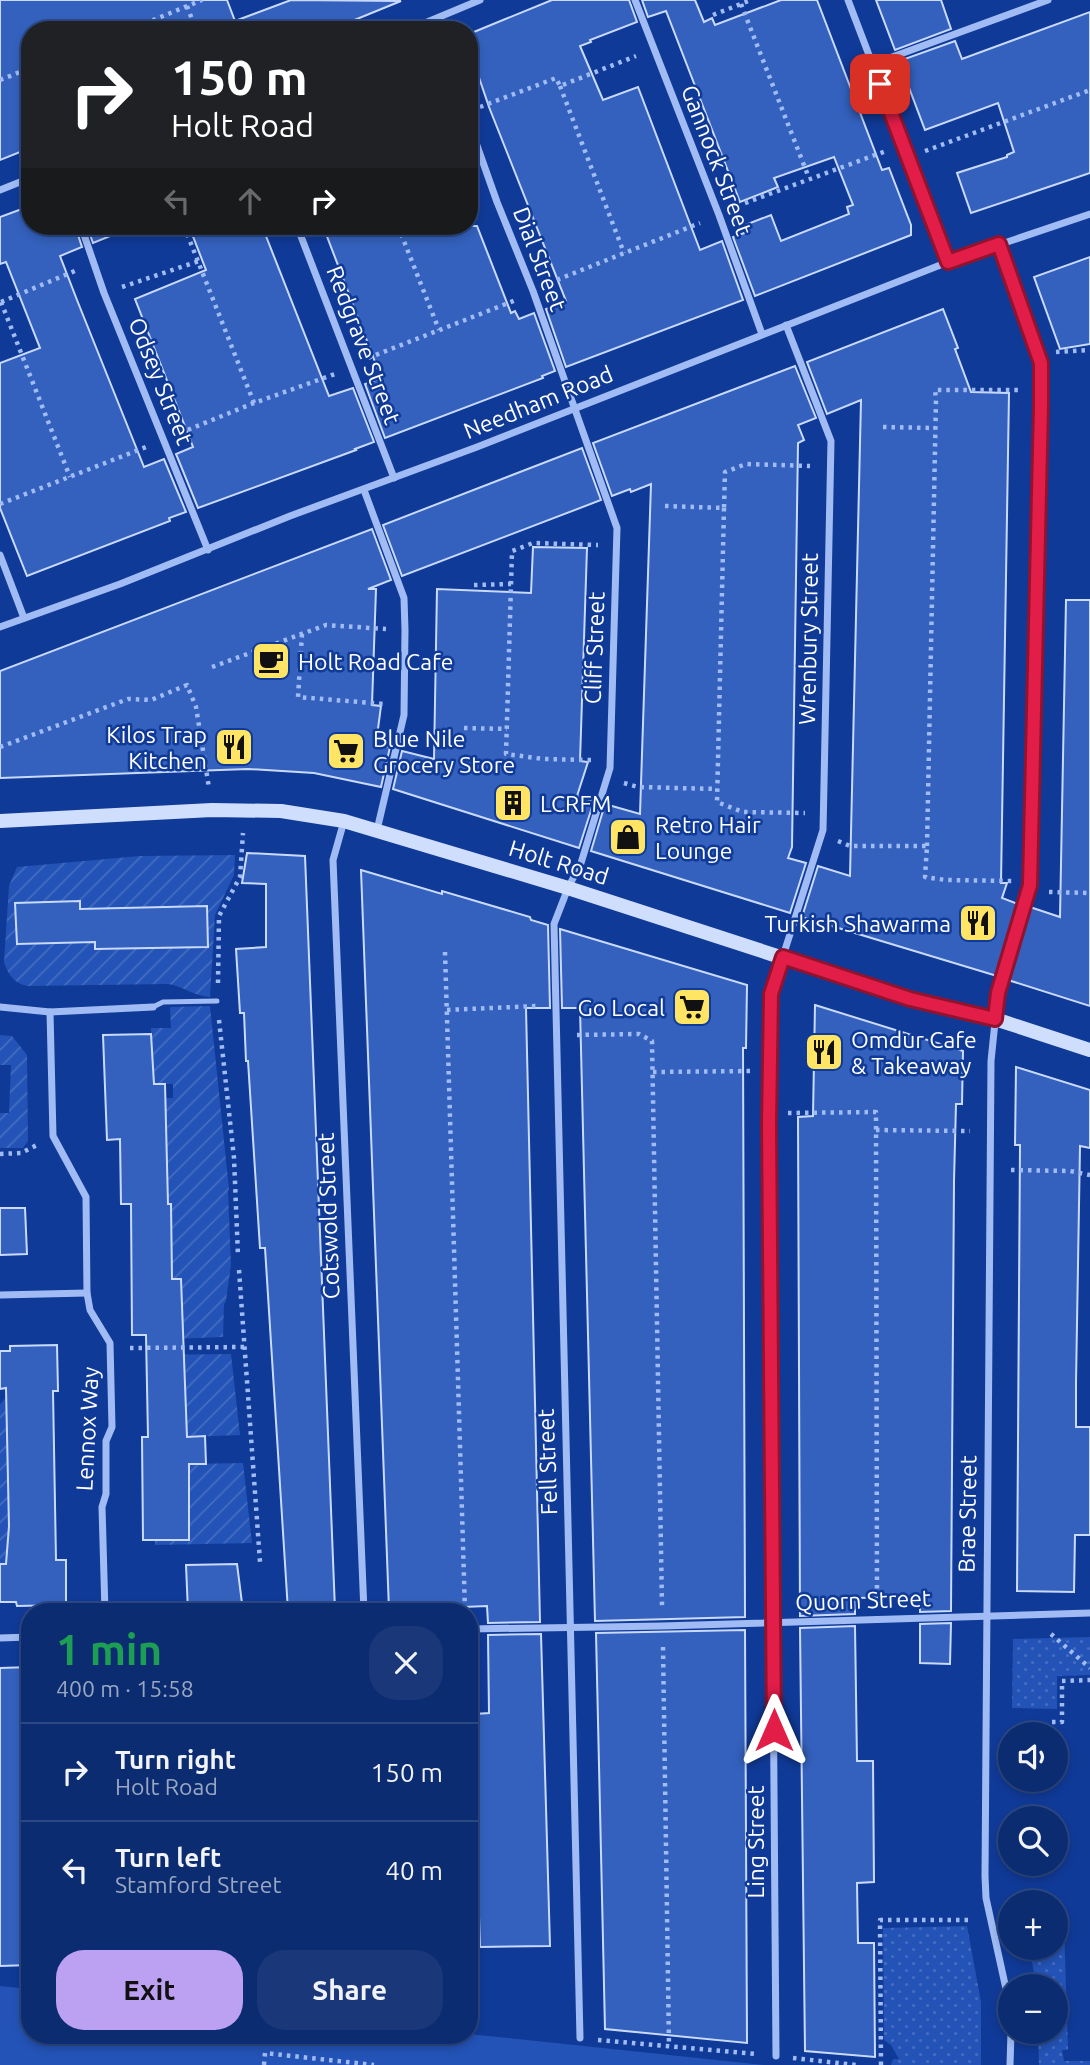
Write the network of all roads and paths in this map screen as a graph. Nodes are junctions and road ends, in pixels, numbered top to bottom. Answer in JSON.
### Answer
{"nodes":[{"id":1,"x":202,"y":0,"type":"edge"},
{"id":2,"x":480,"y":0,"type":"edge"},
{"id":3,"x":635,"y":0,"type":"edge"},
{"id":4,"x":751,"y":0,"type":"edge"},
{"id":5,"x":848,"y":0,"type":"edge"},
{"id":6,"x":1048,"y":0,"type":"edge"},
{"id":7,"x":741,"y":4,"type":"junction"},
{"id":8,"x":187,"y":6,"type":"junction"},
{"id":9,"x":713,"y":15,"type":"dead end"},
{"id":10,"x":151,"y":21,"type":"edge"},
{"id":11,"x":193,"y":21,"type":"edge"},
{"id":12,"x":440,"y":21,"type":"edge"},
{"id":13,"x":654,"y":50,"type":"junction"},
{"id":14,"x":873,"y":64,"type":"junction"},
{"id":15,"x":21,"y":72,"type":"edge"},
{"id":16,"x":0,"y":80,"type":"edge"},
{"id":17,"x":560,"y":86,"type":"junction"},
{"id":18,"x":1090,"y":90,"type":"edge"},
{"id":19,"x":478,"y":108,"type":"edge"},
{"id":20,"x":903,"y":145,"type":"junction"},
{"id":21,"x":478,"y":148,"type":"edge"},
{"id":22,"x":908,"y":156,"type":"junction"},
{"id":23,"x":809,"y":178,"type":"junction"},
{"id":24,"x":21,"y":182,"type":"edge"},
{"id":25,"x":0,"y":190,"type":"edge"},
{"id":26,"x":1090,"y":214,"type":"edge"},
{"id":27,"x":719,"y":215,"type":"junction"},
{"id":28,"x":83,"y":235,"type":"edge"},
{"id":29,"x":188,"y":235,"type":"edge"},
{"id":30,"x":300,"y":235,"type":"edge"},
{"id":31,"x":402,"y":235,"type":"edge"},
{"id":32,"x":999,"y":244,"type":"junction"},
{"id":33,"x":624,"y":253,"type":"junction"},
{"id":34,"x":199,"y":261,"type":"junction"},
{"id":35,"x":948,"y":262,"type":"junction"},
{"id":36,"x":94,"y":263,"type":"junction"},
{"id":37,"x":534,"y":291,"type":"junction"},
{"id":38,"x":104,"y":293,"type":"junction"},
{"id":39,"x":1,"y":302,"type":"edge"},
{"id":40,"x":786,"y":324,"type":"junction"},
{"id":41,"x":439,"y":330,"type":"junction"},
{"id":42,"x":762,"y":334,"type":"junction"},
{"id":43,"x":1090,"y":350,"type":"edge"},
{"id":44,"x":1039,"y":358,"type":"junction"},
{"id":45,"x":352,"y":368,"type":"junction"},
{"id":46,"x":1040,"y":390,"type":"junction"},
{"id":47,"x":254,"y":403,"type":"junction"},
{"id":48,"x":574,"y":409,"type":"junction"},
{"id":49,"x":883,"y":427,"type":"dead end"},
{"id":50,"x":935,"y":428,"type":"junction"},
{"id":51,"x":163,"y":440,"type":"junction"},
{"id":52,"x":830,"y":467,"type":"junction"},
{"id":53,"x":70,"y":477,"type":"junction"},
{"id":54,"x":394,"y":478,"type":"junction"},
{"id":55,"x":364,"y":490,"type":"junction"},
{"id":56,"x":0,"y":504,"type":"edge"},
{"id":57,"x":665,"y":506,"type":"dead end"},
{"id":58,"x":724,"y":508,"type":"junction"},
{"id":59,"x":617,"y":546,"type":"junction"},
{"id":60,"x":208,"y":550,"type":"junction"},
{"id":61,"x":0,"y":555,"type":"edge"},
{"id":62,"x":511,"y":584,"type":"junction"},
{"id":63,"x":474,"y":585,"type":"dead end"},
{"id":64,"x":24,"y":618,"type":"junction"},
{"id":65,"x":0,"y":627,"type":"edge"},
{"id":66,"x":405,"y":630,"type":"junction"},
{"id":67,"x":302,"y":634,"type":"junction"},
{"id":68,"x":212,"y":667,"type":"dead end"},
{"id":69,"x":405,"y":706,"type":"junction"},
{"id":70,"x":464,"y":728,"type":"dead end"},
{"id":71,"x":507,"y":729,"type":"junction"},
{"id":72,"x":0,"y":747,"type":"edge"},
{"id":73,"x":610,"y":760,"type":"junction"},
{"id":74,"x":607,"y":777,"type":"junction"},
{"id":75,"x":717,"y":789,"type":"junction"},
{"id":76,"x":212,"y":810,"type":"junction"},
{"id":77,"x":242,"y":810,"type":"junction"},
{"id":78,"x":823,"y":813,"type":"junction"},
{"id":79,"x":0,"y":821,"type":"edge"},
{"id":80,"x":344,"y":821,"type":"junction"},
{"id":81,"x":377,"y":830,"type":"junction"},
{"id":82,"x":821,"y":835,"type":"junction"},
{"id":83,"x":927,"y":846,"type":"junction"},
{"id":84,"x":1031,"y":881,"type":"junction"},
{"id":85,"x":568,"y":888,"type":"junction"},
{"id":86,"x":1028,"y":892,"type":"junction"},
{"id":87,"x":1090,"y":892,"type":"edge"},
{"id":88,"x":445,"y":952,"type":"dead end"},
{"id":89,"x":783,"y":957,"type":"junction"},
{"id":90,"x":217,"y":1001,"type":"junction"},
{"id":91,"x":555,"y":1005,"type":"junction"},
{"id":92,"x":0,"y":1007,"type":"edge"},
{"id":93,"x":153,"y":1007,"type":"joint"},
{"id":94,"x":447,"y":1010,"type":"junction"},
{"id":95,"x":50,"y":1012,"type":"junction"},
{"id":96,"x":995,"y":1019,"type":"junction"},
{"id":97,"x":555,"y":1035,"type":"junction"},
{"id":98,"x":1090,"y":1050,"type":"edge"},
{"id":99,"x":771,"y":1071,"type":"junction"},
{"id":100,"x":653,"y":1072,"type":"junction"},
{"id":101,"x":770,"y":1113,"type":"junction"},
{"id":102,"x":876,"y":1130,"type":"junction"},
{"id":103,"x":990,"y":1131,"type":"junction"},
{"id":104,"x":53,"y":1136,"type":"junction"},
{"id":105,"x":0,"y":1154,"type":"edge"},
{"id":106,"x":990,"y":1170,"type":"junction"},
{"id":107,"x":1090,"y":1175,"type":"edge"},
{"id":108,"x":238,"y":1256,"type":"dead end"},
{"id":109,"x":239,"y":1270,"type":"dead end"},
{"id":110,"x":87,"y":1293,"type":"junction"},
{"id":111,"x":0,"y":1295,"type":"edge"},
{"id":112,"x":245,"y":1347,"type":"junction"},
{"id":113,"x":110,"y":1348,"type":"junction"},
{"id":114,"x":260,"y":1562,"type":"dead end"},
{"id":115,"x":105,"y":1603,"type":"edge"},
{"id":116,"x":364,"y":1603,"type":"edge"},
{"id":117,"x":465,"y":1603,"type":"edge"},
{"id":118,"x":1090,"y":1613,"type":"edge"},
{"id":119,"x":985,"y":1615,"type":"junction"},
{"id":120,"x":1029,"y":1615,"type":"junction"},
{"id":121,"x":877,"y":1618,"type":"junction"},
{"id":122,"x":773,"y":1622,"type":"junction"},
{"id":123,"x":571,"y":1626,"type":"junction"},
{"id":124,"x":662,"y":1626,"type":"junction"},
{"id":125,"x":478,"y":1629,"type":"edge"},
{"id":126,"x":21,"y":1637,"type":"edge"},
{"id":127,"x":0,"y":1638,"type":"edge"},
{"id":128,"x":1090,"y":1668,"type":"edge"},
{"id":129,"x":1090,"y":1680,"type":"edge"},
{"id":130,"x":1062,"y":1722,"type":"edge"},
{"id":131,"x":991,"y":1920,"type":"junction"},
{"id":132,"x":1003,"y":1974,"type":"edge"},
{"id":133,"x":580,"y":2038,"type":"joint"},
{"id":134,"x":1011,"y":2044,"type":"edge"},
{"id":135,"x":669,"y":2046,"type":"junction"},
{"id":136,"x":776,"y":2056,"type":"junction"},
{"id":137,"x":264,"y":2065,"type":"edge"},
{"id":138,"x":374,"y":2065,"type":"edge"},
{"id":139,"x":856,"y":2065,"type":"edge"},
{"id":140,"x":881,"y":2065,"type":"edge"},
{"id":141,"x":1010,"y":2065,"type":"edge"}],
"edges":[{"from":1,"to":8,"type":"path"},
{"from":2,"to":12,"type":"street"},
{"from":3,"to":13,"type":"street","name":"Gannock Street"},
{"from":4,"to":7,"type":"path"},
{"from":5,"to":14,"type":"street"},
{"from":6,"to":14,"type":"street"},
{"from":7,"to":9,"type":"path"},
{"from":7,"to":23,"type":"path"},
{"from":8,"to":10,"type":"path"},
{"from":8,"to":11,"type":"path"},
{"from":13,"to":17,"type":"path"},
{"from":13,"to":27,"type":"street","name":"Gannock Street"},
{"from":14,"to":20,"type":"street"},
{"from":15,"to":16,"type":"path"},
{"from":17,"to":19,"type":"path"},
{"from":17,"to":33,"type":"path"},
{"from":18,"to":22,"type":"path"},
{"from":20,"to":22,"type":"street"},
{"from":20,"to":23,"type":"path"},
{"from":21,"to":37,"type":"street","name":"Dial Street"},
{"from":22,"to":35,"type":"street"},
{"from":23,"to":27,"type":"path"},
{"from":24,"to":25,"type":"street"},
{"from":26,"to":32,"type":"street","name":"Needham Road"},
{"from":27,"to":33,"type":"path"},
{"from":27,"to":42,"type":"street","name":"Gannock Street"},
{"from":28,"to":36,"type":"street","name":"Odsey Street"},
{"from":29,"to":34,"type":"path"},
{"from":30,"to":45,"type":"street","name":"Redgrave Street"},
{"from":31,"to":41,"type":"path"},
{"from":32,"to":35,"type":"street","name":"Needham Road"},
{"from":32,"to":44,"type":"street","name":"Brae Street"},
{"from":33,"to":37,"type":"path"},
{"from":34,"to":38,"type":"path"},
{"from":34,"to":47,"type":"path"},
{"from":35,"to":40,"type":"street","name":"Needham Road"},
{"from":36,"to":38,"type":"street","name":"Odsey Street"},
{"from":36,"to":39,"type":"path"},
{"from":37,"to":41,"type":"path"},
{"from":37,"to":48,"type":"street","name":"Dial Street"},
{"from":38,"to":51,"type":"street","name":"Odsey Street"},
{"from":39,"to":53,"type":"path"},
{"from":40,"to":42,"type":"street","name":"Needham Road"},
{"from":40,"to":52,"type":"street","name":"Wrenbury Street"},
{"from":41,"to":45,"type":"path"},
{"from":42,"to":48,"type":"street","name":"Needham Road"},
{"from":43,"to":44,"type":"path"},
{"from":44,"to":46,"type":"street","name":"Brae Street"},
{"from":45,"to":47,"type":"path"},
{"from":45,"to":54,"type":"street","name":"Redgrave Street"},
{"from":46,"to":50,"type":"path"},
{"from":46,"to":84,"type":"street","name":"Brae Street"},
{"from":47,"to":51,"type":"path"},
{"from":48,"to":54,"type":"street","name":"Needham Road"},
{"from":48,"to":59,"type":"street","name":"Cliff Street"},
{"from":49,"to":50,"type":"path"},
{"from":50,"to":83,"type":"path"},
{"from":51,"to":53,"type":"path"},
{"from":51,"to":60,"type":"street","name":"Odsey Street"},
{"from":52,"to":58,"type":"path"},
{"from":52,"to":78,"type":"street","name":"Wrenbury Street"},
{"from":53,"to":56,"type":"path"},
{"from":54,"to":55,"type":"street","name":"Needham Road"},
{"from":55,"to":60,"type":"street","name":"Needham Road"},
{"from":55,"to":66,"type":"street"},
{"from":57,"to":58,"type":"path"},
{"from":58,"to":75,"type":"path"},
{"from":59,"to":62,"type":"path"},
{"from":59,"to":73,"type":"street","name":"Cliff Street"},
{"from":60,"to":64,"type":"street","name":"Needham Road"},
{"from":61,"to":64,"type":"street"},
{"from":62,"to":63,"type":"path"},
{"from":62,"to":71,"type":"path"},
{"from":64,"to":65,"type":"street","name":"Needham Road"},
{"from":66,"to":67,"type":"path"},
{"from":66,"to":69,"type":"street"},
{"from":67,"to":68,"type":"path"},
{"from":67,"to":69,"type":"path"},
{"from":69,"to":81,"type":"street"},
{"from":70,"to":71,"type":"path"},
{"from":71,"to":73,"type":"path"},
{"from":72,"to":76,"type":"path"},
{"from":73,"to":74,"type":"street","name":"Cliff Street"},
{"from":74,"to":75,"type":"path"},
{"from":74,"to":85,"type":"street","name":"Cliff Street"},
{"from":75,"to":78,"type":"path"},
{"from":76,"to":77,"type":"main road","name":"Holt Road"},
{"from":76,"to":79,"type":"main road","name":"Holt Road"},
{"from":77,"to":80,"type":"main road","name":"Holt Road"},
{"from":77,"to":90,"type":"path"},
{"from":78,"to":82,"type":"street","name":"Wrenbury Street"},
{"from":80,"to":81,"type":"main road","name":"Holt Road"},
{"from":80,"to":116,"type":"street","name":"Cotswold Street"},
{"from":81,"to":85,"type":"main road","name":"Holt Road"},
{"from":82,"to":83,"type":"path"},
{"from":82,"to":89,"type":"street","name":"Wrenbury Street"},
{"from":83,"to":84,"type":"path"},
{"from":84,"to":86,"type":"street","name":"Brae Street"},
{"from":85,"to":89,"type":"main road","name":"Holt Road"},
{"from":85,"to":91,"type":"street","name":"Fell Street"},
{"from":86,"to":87,"type":"path"},
{"from":86,"to":96,"type":"street","name":"Brae Street"},
{"from":88,"to":94,"type":"path"},
{"from":89,"to":96,"type":"main road","name":"Holt Road"},
{"from":89,"to":99,"type":"street","name":"Ling Street"},
{"from":90,"to":93,"type":"lane"},
{"from":90,"to":108,"type":"path"},
{"from":91,"to":94,"type":"path"},
{"from":91,"to":97,"type":"street","name":"Fell Street"},
{"from":92,"to":95,"type":"street"},
{"from":93,"to":95,"type":"street"},
{"from":94,"to":117,"type":"path"},
{"from":95,"to":104,"type":"street"},
{"from":96,"to":98,"type":"main road","name":"Holt Road"},
{"from":96,"to":103,"type":"street","name":"Brae Street"},
{"from":97,"to":100,"type":"path"},
{"from":97,"to":123,"type":"street","name":"Fell Street"},
{"from":99,"to":100,"type":"path"},
{"from":99,"to":101,"type":"street","name":"Ling Street"},
{"from":100,"to":124,"type":"path"},
{"from":101,"to":102,"type":"path"},
{"from":101,"to":122,"type":"street","name":"Ling Street"},
{"from":102,"to":103,"type":"path"},
{"from":102,"to":121,"type":"path"},
{"from":103,"to":106,"type":"street","name":"Brae Street"},
{"from":104,"to":105,"type":"path"},
{"from":104,"to":110,"type":"street","name":"Lennox Way"},
{"from":106,"to":107,"type":"path"},
{"from":106,"to":119,"type":"street","name":"Brae Street"},
{"from":109,"to":112,"type":"path"},
{"from":110,"to":111,"type":"street"},
{"from":110,"to":113,"type":"street","name":"Lennox Way"},
{"from":112,"to":113,"type":"path"},
{"from":112,"to":114,"type":"path"},
{"from":113,"to":115,"type":"street","name":"Lennox Way"},
{"from":118,"to":120,"type":"street","name":"Quorn Street"},
{"from":119,"to":120,"type":"street","name":"Quorn Street"},
{"from":119,"to":121,"type":"street","name":"Quorn Street"},
{"from":119,"to":131,"type":"street","name":"Brae Street"},
{"from":120,"to":128,"type":"path"},
{"from":121,"to":122,"type":"street","name":"Quorn Street"},
{"from":122,"to":124,"type":"street","name":"Quorn Street"},
{"from":122,"to":136,"type":"street","name":"Ling Street"},
{"from":123,"to":124,"type":"street","name":"Quorn Street"},
{"from":123,"to":125,"type":"street","name":"Quorn Street"},
{"from":123,"to":133,"type":"street","name":"Fell Street"},
{"from":124,"to":135,"type":"path"},
{"from":126,"to":127,"type":"street"},
{"from":129,"to":130,"type":"path"},
{"from":131,"to":132,"type":"street","name":"Brae Street"},
{"from":131,"to":140,"type":"path"},
{"from":133,"to":135,"type":"path"},
{"from":134,"to":141,"type":"street"},
{"from":135,"to":136,"type":"path"},
{"from":136,"to":139,"type":"path"},
{"from":137,"to":138,"type":"path"}]}
